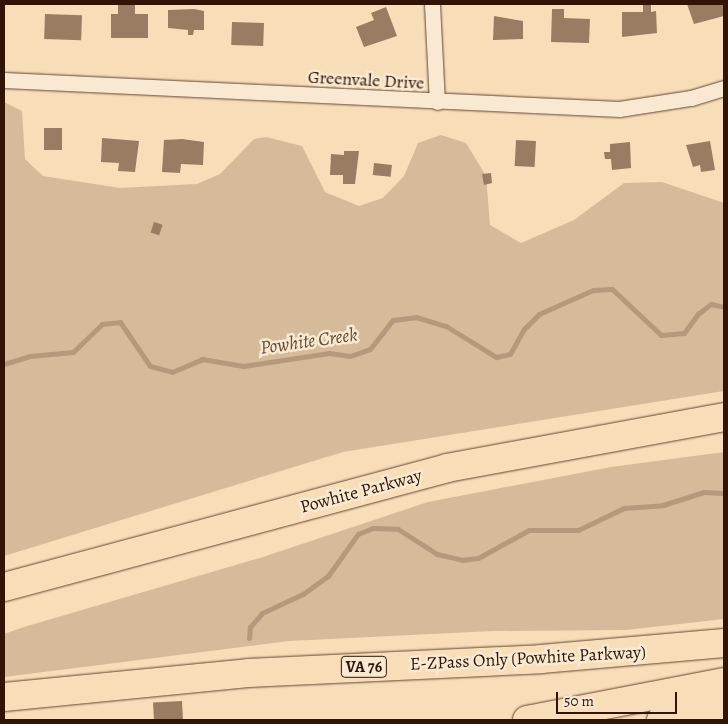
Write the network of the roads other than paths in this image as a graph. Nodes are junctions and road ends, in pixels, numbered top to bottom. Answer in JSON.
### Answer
{"nodes":[{"id":1,"x":432,"y":4,"type":"edge"},
{"id":2,"x":4,"y":80,"type":"edge"},
{"id":3,"x":724,"y":88,"type":"edge"},
{"id":4,"x":437,"y":102,"type":"junction"},
{"id":5,"x":724,"y":417,"type":"edge"},
{"id":6,"x":4,"y":588,"type":"edge"},
{"id":7,"x":724,"y":643,"type":"edge"},
{"id":8,"x":724,"y":682,"type":"edge"},
{"id":9,"x":4,"y":697,"type":"edge"},
{"id":10,"x":724,"y":706,"type":"edge"},
{"id":11,"x":528,"y":720,"type":"edge"},
{"id":12,"x":661,"y":720,"type":"edge"}],
"edges":[{"from":1,"to":4,"type":"street"},
{"from":2,"to":4,"type":"street","name":"Greenvale Drive"},
{"from":3,"to":4,"type":"street","name":"Greenvale Drive"},
{"from":5,"to":6,"type":"highway","name":"Powhite Parkway"},
{"from":7,"to":9,"type":"highway","name":"E-ZPass Only (Powhite Parkway)","number":"VA 76"},
{"from":8,"to":11,"type":"highway"},
{"from":10,"to":12,"type":"highway"}]}
